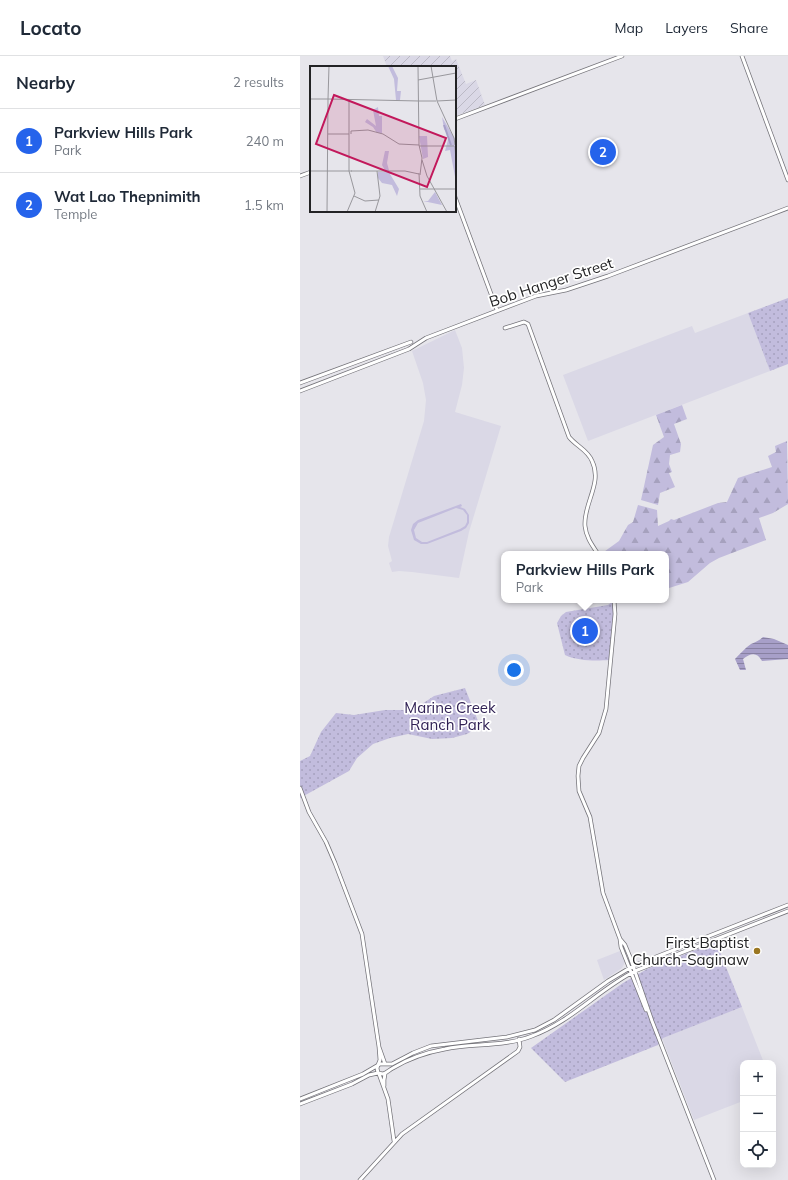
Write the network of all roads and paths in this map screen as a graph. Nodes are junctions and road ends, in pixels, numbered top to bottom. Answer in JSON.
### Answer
{"nodes":[{"id":1,"x":622,"y":56,"type":"edge"},
{"id":2,"x":742,"y":56,"type":"edge"},
{"id":3,"x":456,"y":119,"type":"edge"},
{"id":4,"x":310,"y":172,"type":"edge"},
{"id":5,"x":300,"y":176,"type":"edge"},
{"id":6,"x":788,"y":180,"type":"edge"},
{"id":7,"x":456,"y":200,"type":"edge"},
{"id":8,"x":788,"y":208,"type":"edge"},
{"id":9,"x":497,"y":310,"type":"junction"},
{"id":10,"x":505,"y":328,"type":"dead end"},
{"id":11,"x":411,"y":342,"type":"dead end"},
{"id":12,"x":300,"y":383,"type":"edge"},
{"id":13,"x":300,"y":391,"type":"edge"},
{"id":14,"x":596,"y":551,"type":"edge"},
{"id":15,"x":614,"y":603,"type":"edge"},
{"id":16,"x":300,"y":788,"type":"edge"},
{"id":17,"x":788,"y":905,"type":"edge"},
{"id":18,"x":788,"y":911,"type":"edge"},
{"id":19,"x":631,"y":967,"type":"junction"},
{"id":20,"x":633,"y":972,"type":"junction"},
{"id":21,"x":621,"y":979,"type":"junction"},
{"id":22,"x":635,"y":983,"type":"junction"},
{"id":23,"x":581,"y":1000,"type":"junction"},
{"id":24,"x":584,"y":1005,"type":"junction"},
{"id":25,"x":652,"y":1021,"type":"junction"},
{"id":26,"x":518,"y":1035,"type":"junction"},
{"id":27,"x":519,"y":1040,"type":"junction"},
{"id":28,"x":445,"y":1043,"type":"junction"},
{"id":29,"x":379,"y":1046,"type":"junction"},
{"id":30,"x":446,"y":1048,"type":"junction"},
{"id":31,"x":386,"y":1064,"type":"junction"},
{"id":32,"x":378,"y":1065,"type":"junction"},
{"id":33,"x":386,"y":1072,"type":"junction"},
{"id":34,"x":378,"y":1074,"type":"junction"},
{"id":35,"x":384,"y":1087,"type":"junction"},
{"id":36,"x":300,"y":1099,"type":"edge"},
{"id":37,"x":300,"y":1104,"type":"edge"},
{"id":38,"x":394,"y":1141,"type":"junction"},
{"id":39,"x":360,"y":1180,"type":"edge"},
{"id":40,"x":714,"y":1180,"type":"edge"}],
"edges":[{"from":1,"to":3,"type":"street"},
{"from":2,"to":6,"type":"street"},
{"from":4,"to":5,"type":"street"},
{"from":7,"to":9,"type":"street"},
{"from":8,"to":9,"type":"street","name":"Bob Hanger Street"},
{"from":9,"to":13,"type":"street","name":"Bob Hanger Street"},
{"from":10,"to":14,"type":"street"},
{"from":11,"to":12,"type":"street"},
{"from":15,"to":19,"type":"street"},
{"from":16,"to":29,"type":"street"},
{"from":17,"to":19,"type":"street"},
{"from":18,"to":20,"type":"street"},
{"from":19,"to":20,"type":"street"},
{"from":19,"to":23,"type":"street"},
{"from":20,"to":21,"type":"street"},
{"from":20,"to":22,"type":"street"},
{"from":20,"to":25,"type":"street"},
{"from":21,"to":22,"type":"street"},
{"from":21,"to":24,"type":"street"},
{"from":22,"to":25,"type":"street"},
{"from":23,"to":24,"type":"street"},
{"from":23,"to":26,"type":"street"},
{"from":24,"to":27,"type":"street"},
{"from":25,"to":40,"type":"street"},
{"from":26,"to":27,"type":"street"},
{"from":26,"to":28,"type":"street"},
{"from":27,"to":30,"type":"street"},
{"from":27,"to":38,"type":"street"},
{"from":28,"to":30,"type":"street"},
{"from":28,"to":31,"type":"street"},
{"from":29,"to":31,"type":"street"},
{"from":29,"to":32,"type":"street"},
{"from":30,"to":33,"type":"street"},
{"from":31,"to":32,"type":"street"},
{"from":31,"to":33,"type":"street"},
{"from":32,"to":34,"type":"street"},
{"from":32,"to":36,"type":"street"},
{"from":33,"to":34,"type":"street"},
{"from":33,"to":35,"type":"street"},
{"from":34,"to":35,"type":"street"},
{"from":34,"to":37,"type":"street"},
{"from":35,"to":38,"type":"street"},
{"from":38,"to":39,"type":"street"}]}
